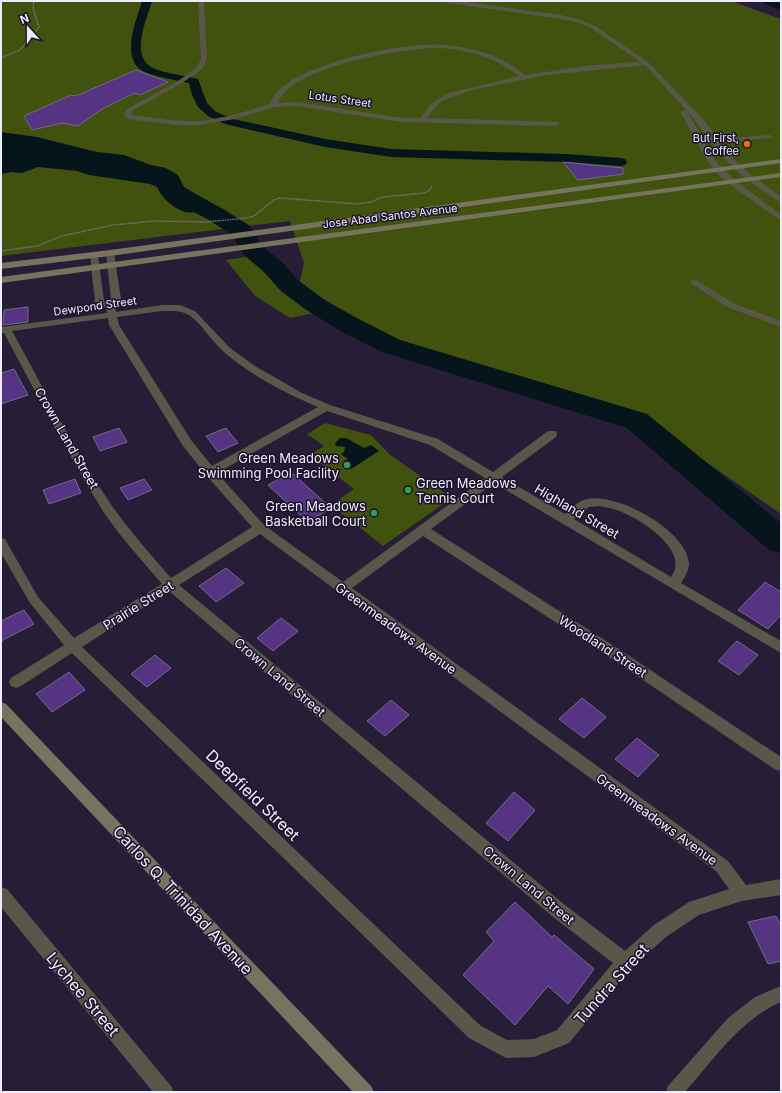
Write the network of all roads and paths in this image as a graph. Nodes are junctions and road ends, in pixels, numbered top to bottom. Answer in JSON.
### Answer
{"nodes":[{"id":1,"x":34,"y":1,"type":"edge"},
{"id":2,"x":201,"y":1,"type":"edge"},
{"id":3,"x":448,"y":1,"type":"edge"},
{"id":4,"x":1,"y":58,"type":"edge"},
{"id":5,"x":646,"y":63,"type":"junction"},
{"id":6,"x":652,"y":68,"type":"junction"},
{"id":7,"x":523,"y":76,"type":"junction"},
{"id":8,"x":273,"y":105,"type":"junction"},
{"id":9,"x":422,"y":120,"type":"junction"},
{"id":10,"x":556,"y":124,"type":"dead end"},
{"id":11,"x":770,"y":137,"type":"dead end"},
{"id":12,"x":714,"y":141,"type":"junction"},
{"id":13,"x":781,"y":161,"type":"edge"},
{"id":14,"x":738,"y":167,"type":"junction"},
{"id":15,"x":718,"y":170,"type":"junction"},
{"id":16,"x":781,"y":175,"type":"edge"},
{"id":17,"x":752,"y":179,"type":"junction"},
{"id":18,"x":732,"y":182,"type":"junction"},
{"id":19,"x":432,"y":186,"type":"dead end"},
{"id":20,"x":781,"y":201,"type":"edge"},
{"id":21,"x":781,"y":219,"type":"edge"},
{"id":22,"x":1,"y":251,"type":"edge"},
{"id":23,"x":110,"y":253,"type":"junction"},
{"id":24,"x":94,"y":254,"type":"junction"},
{"id":25,"x":112,"y":265,"type":"junction"},
{"id":26,"x":1,"y":266,"type":"edge"},
{"id":27,"x":97,"y":268,"type":"junction"},
{"id":28,"x":1,"y":280,"type":"edge"},
{"id":29,"x":695,"y":282,"type":"dead end"},
{"id":30,"x":110,"y":311,"type":"junction"},
{"id":31,"x":192,"y":313,"type":"joint"},
{"id":32,"x":781,"y":324,"type":"edge"},
{"id":33,"x":4,"y":330,"type":"edge"},
{"id":34,"x":326,"y":407,"type":"junction"},
{"id":35,"x":552,"y":434,"type":"dead end"},
{"id":36,"x":210,"y":472,"type":"junction"},
{"id":37,"x":494,"y":478,"type":"junction"},
{"id":38,"x":566,"y":520,"type":"junction"},
{"id":39,"x":260,"y":528,"type":"junction"},
{"id":40,"x":423,"y":530,"type":"junction"},
{"id":41,"x":1,"y":542,"type":"edge"},
{"id":42,"x":170,"y":584,"type":"junction"},
{"id":43,"x":673,"y":584,"type":"junction"},
{"id":44,"x":342,"y":589,"type":"junction"},
{"id":45,"x":73,"y":646,"type":"junction"},
{"id":46,"x":781,"y":648,"type":"edge"},
{"id":47,"x":16,"y":682,"type":"dead end"},
{"id":48,"x":1,"y":708,"type":"edge"},
{"id":49,"x":781,"y":765,"type":"edge"},
{"id":50,"x":781,"y":887,"type":"edge"},
{"id":51,"x":742,"y":893,"type":"junction"},
{"id":52,"x":1,"y":895,"type":"edge"},
{"id":53,"x":625,"y":962,"type":"junction"},
{"id":54,"x":781,"y":994,"type":"edge"},
{"id":55,"x":506,"y":1049,"type":"joint"},
{"id":56,"x":165,"y":1092,"type":"edge"},
{"id":57,"x":365,"y":1092,"type":"edge"},
{"id":58,"x":674,"y":1092,"type":"edge"}],
"edges":[{"from":1,"to":4,"type":"path"},
{"from":2,"to":8,"type":"street","name":"Lotus Street"},
{"from":3,"to":5,"type":"street"},
{"from":5,"to":6,"type":"street"},
{"from":5,"to":7,"type":"street"},
{"from":6,"to":12,"type":"street"},
{"from":6,"to":15,"type":"street"},
{"from":7,"to":8,"type":"street"},
{"from":7,"to":9,"type":"street"},
{"from":8,"to":9,"type":"street","name":"Lotus Street"},
{"from":9,"to":10,"type":"street","name":"Lotus Street"},
{"from":11,"to":12,"type":"lane"},
{"from":12,"to":14,"type":"street"},
{"from":13,"to":14,"type":"main road","name":"Jose Abad Santos Avenue"},
{"from":14,"to":15,"type":"main road","name":"Jose Abad Santos Avenue"},
{"from":14,"to":17,"type":"street"},
{"from":15,"to":18,"type":"street"},
{"from":15,"to":23,"type":"main road","name":"Jose Abad Santos Avenue"},
{"from":16,"to":17,"type":"main road","name":"Jose Abad Santos Avenue"},
{"from":17,"to":18,"type":"main road","name":"Jose Abad Santos Avenue"},
{"from":17,"to":20,"type":"street"},
{"from":18,"to":21,"type":"street"},
{"from":18,"to":25,"type":"main road","name":"Jose Abad Santos Avenue"},
{"from":19,"to":22,"type":"path"},
{"from":23,"to":24,"type":"main road","name":"Jose Abad Santos Avenue"},
{"from":23,"to":25,"type":"street"},
{"from":24,"to":26,"type":"main road","name":"Jose Abad Santos Avenue"},
{"from":24,"to":27,"type":"street","name":"Greenmeadows Avenue"},
{"from":25,"to":27,"type":"main road","name":"Jose Abad Santos Avenue"},
{"from":25,"to":30,"type":"street"},
{"from":27,"to":28,"type":"main road","name":"Jose Abad Santos Avenue"},
{"from":27,"to":30,"type":"street","name":"Greenmeadows Avenue"},
{"from":29,"to":32,"type":"street"},
{"from":30,"to":31,"type":"street","name":"Dewpond Street"},
{"from":30,"to":33,"type":"street","name":"Dewpond Street"},
{"from":30,"to":36,"type":"street","name":"Greenmeadows Avenue"},
{"from":31,"to":34,"type":"street","name":"Highland Street"},
{"from":33,"to":42,"type":"street","name":"Crown Land Street"},
{"from":34,"to":36,"type":"street"},
{"from":34,"to":37,"type":"street","name":"Highland Street"},
{"from":35,"to":37,"type":"street"},
{"from":36,"to":39,"type":"street","name":"Greenmeadows Avenue"},
{"from":37,"to":38,"type":"street","name":"Highland Street"},
{"from":37,"to":40,"type":"street"},
{"from":38,"to":43,"type":"street","name":"Highland Street"},
{"from":38,"to":43,"type":"street"},
{"from":39,"to":42,"type":"street","name":"Prairie Street"},
{"from":39,"to":44,"type":"street","name":"Greenmeadows Avenue"},
{"from":40,"to":44,"type":"street"},
{"from":40,"to":49,"type":"street","name":"Woodland Street"},
{"from":41,"to":45,"type":"street","name":"Deepfield Street"},
{"from":42,"to":45,"type":"street","name":"Prairie Street"},
{"from":42,"to":53,"type":"street","name":"Crown Land Street"},
{"from":43,"to":46,"type":"street","name":"Highland Street"},
{"from":44,"to":51,"type":"street","name":"Greenmeadows Avenue"},
{"from":45,"to":47,"type":"street","name":"Prairie Street"},
{"from":45,"to":55,"type":"street","name":"Deepfield Street"},
{"from":48,"to":57,"type":"main road","name":"Carlos Q. Trinidad Avenue"},
{"from":50,"to":51,"type":"street","name":"Tundra Street"},
{"from":51,"to":53,"type":"street","name":"Tundra Street"},
{"from":52,"to":56,"type":"street","name":"Lychee Street"},
{"from":53,"to":55,"type":"street","name":"Tundra Street"},
{"from":54,"to":58,"type":"lane"}]}
